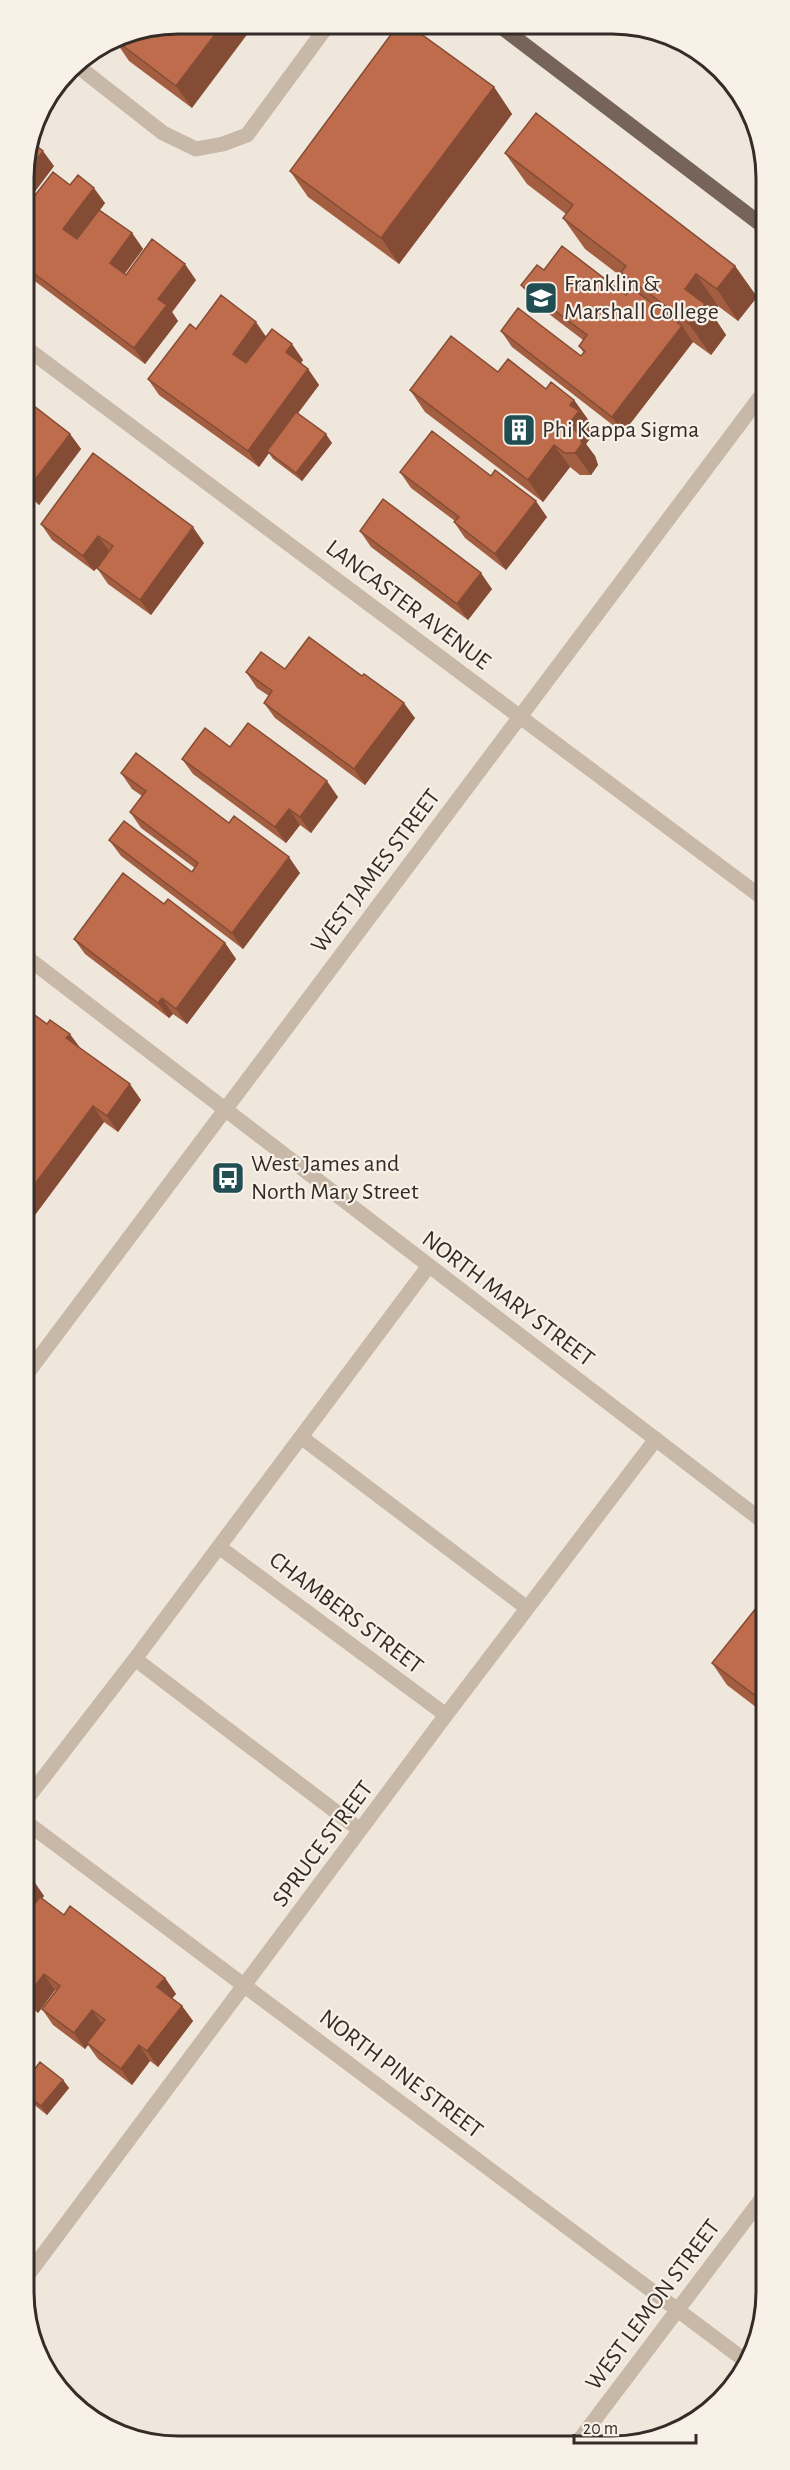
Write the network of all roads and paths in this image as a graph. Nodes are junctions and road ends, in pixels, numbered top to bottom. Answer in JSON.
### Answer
{"nodes":[{"id":1,"x":511,"y":34,"type":"edge"},
{"id":2,"x":321,"y":35,"type":"edge"},
{"id":3,"x":84,"y":71,"type":"edge"},
{"id":4,"x":756,"y":221,"type":"edge"},
{"id":5,"x":35,"y":354,"type":"edge"},
{"id":6,"x":756,"y":402,"type":"edge"},
{"id":7,"x":520,"y":717,"type":"junction"},
{"id":8,"x":756,"y":893,"type":"edge"},
{"id":9,"x":35,"y":963,"type":"edge"},
{"id":10,"x":226,"y":1109,"type":"junction"},
{"id":11,"x":429,"y":1267,"type":"junction"},
{"id":12,"x":34,"y":1365,"type":"edge"},
{"id":13,"x":301,"y":1437,"type":"junction"},
{"id":14,"x":656,"y":1439,"type":"junction"},
{"id":15,"x":755,"y":1516,"type":"edge"},
{"id":16,"x":219,"y":1547,"type":"junction"},
{"id":17,"x":527,"y":1608,"type":"junction"},
{"id":18,"x":135,"y":1659,"type":"junction"},
{"id":19,"x":446,"y":1715,"type":"junction"},
{"id":20,"x":34,"y":1789,"type":"edge"},
{"id":21,"x":34,"y":1828,"type":"edge"},
{"id":22,"x":360,"y":1830,"type":"junction"},
{"id":23,"x":246,"y":1985,"type":"junction"},
{"id":24,"x":755,"y":2207,"type":"edge"},
{"id":25,"x":34,"y":2267,"type":"edge"},
{"id":26,"x":677,"y":2310,"type":"junction"},
{"id":27,"x":740,"y":2357,"type":"edge"},
{"id":28,"x":582,"y":2436,"type":"edge"}],
"edges":[{"from":1,"to":4,"type":"main road"},
{"from":2,"to":3,"type":"street"},
{"from":5,"to":7,"type":"street","name":"LANCASTER AVENUE"},
{"from":6,"to":7,"type":"street","name":"WEST JAMES STREET"},
{"from":7,"to":8,"type":"street","name":"LANCASTER AVENUE"},
{"from":7,"to":10,"type":"street","name":"WEST JAMES STREET"},
{"from":9,"to":10,"type":"street","name":"NORTH MARY STREET"},
{"from":10,"to":11,"type":"street","name":"NORTH MARY STREET"},
{"from":10,"to":12,"type":"street","name":"WEST JAMES STREET"},
{"from":11,"to":13,"type":"street"},
{"from":11,"to":14,"type":"street","name":"NORTH MARY STREET"},
{"from":13,"to":16,"type":"street"},
{"from":13,"to":17,"type":"street"},
{"from":14,"to":15,"type":"street","name":"NORTH MARY STREET"},
{"from":14,"to":17,"type":"street","name":"SPRUCE STREET"},
{"from":16,"to":18,"type":"street"},
{"from":16,"to":19,"type":"street","name":"CHAMBERS STREET"},
{"from":17,"to":19,"type":"street","name":"SPRUCE STREET"},
{"from":18,"to":20,"type":"street"},
{"from":18,"to":22,"type":"street"},
{"from":19,"to":22,"type":"street","name":"SPRUCE STREET"},
{"from":21,"to":23,"type":"street","name":"NORTH PINE STREET"},
{"from":22,"to":23,"type":"street","name":"SPRUCE STREET"},
{"from":23,"to":25,"type":"street","name":"SPRUCE STREET"},
{"from":23,"to":26,"type":"street","name":"NORTH PINE STREET"},
{"from":24,"to":26,"type":"street","name":"WEST LEMON STREET"},
{"from":26,"to":27,"type":"street","name":"NORTH PINE STREET"},
{"from":26,"to":28,"type":"street","name":"WEST LEMON STREET"}]}
